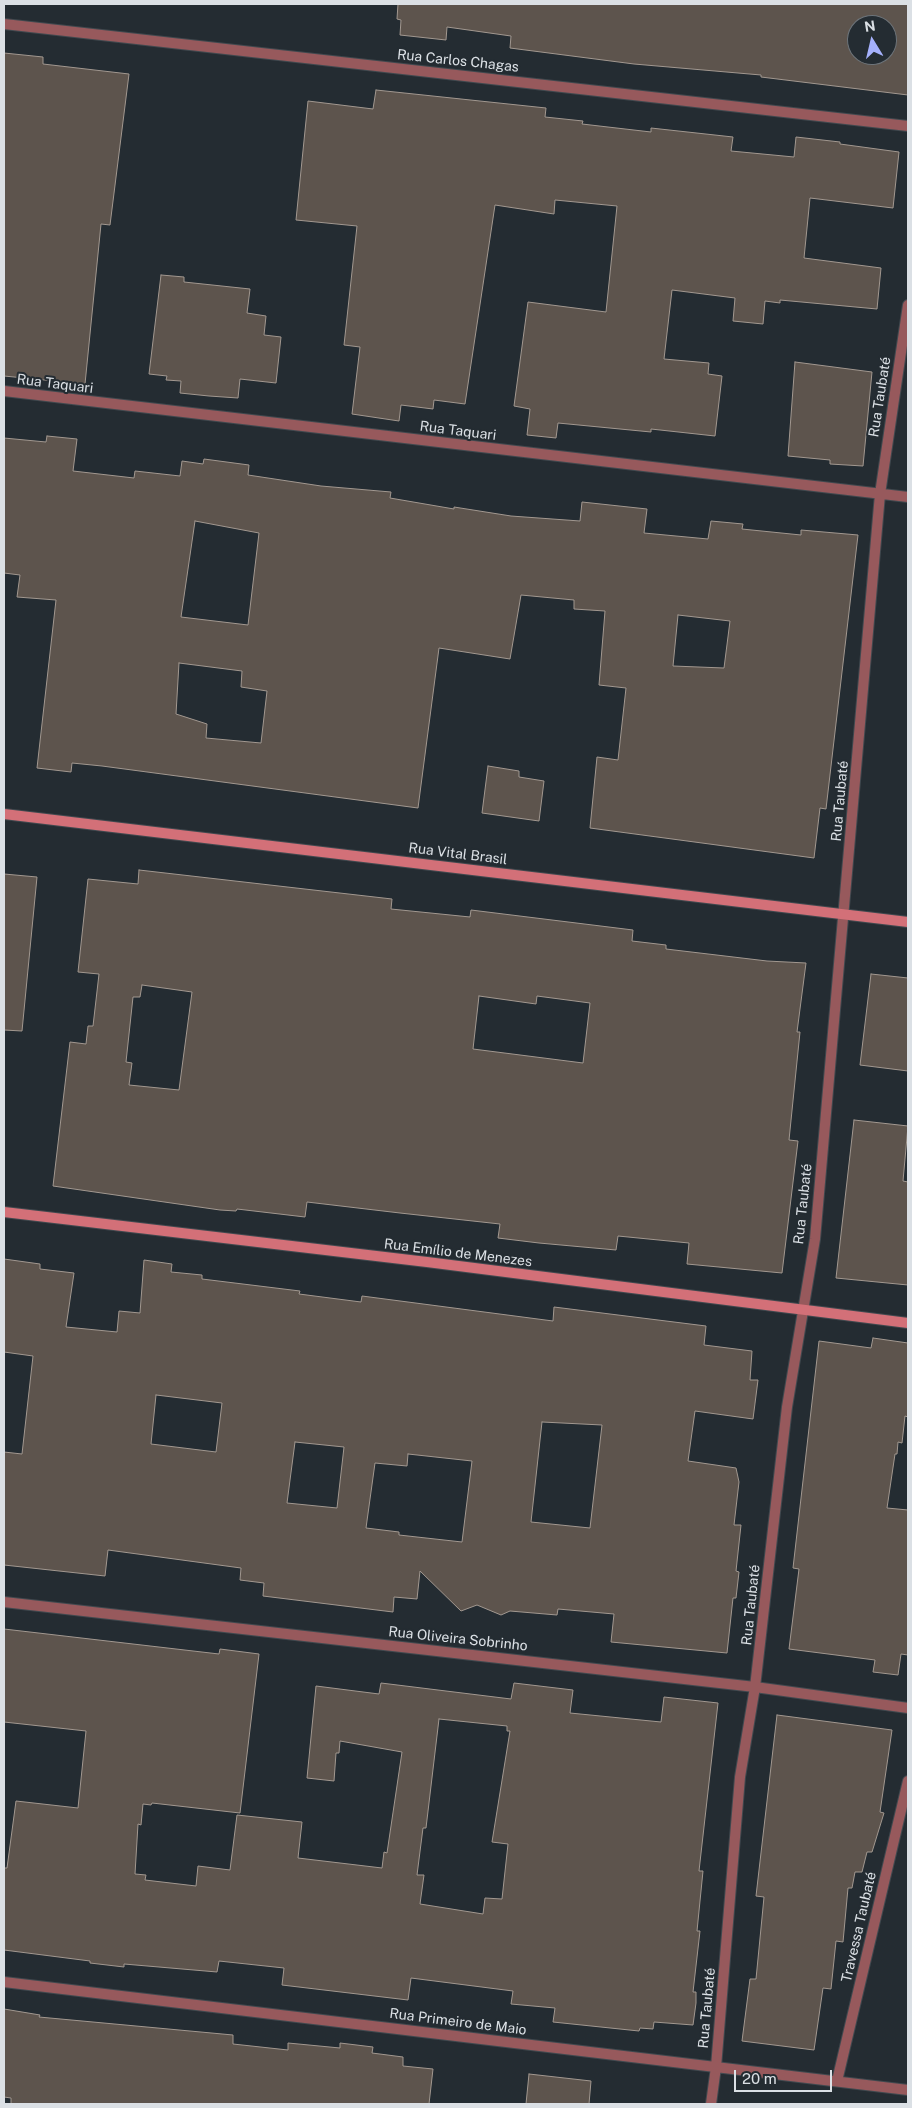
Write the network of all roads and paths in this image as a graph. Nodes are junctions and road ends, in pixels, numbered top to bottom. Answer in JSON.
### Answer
{"nodes":[{"id":1,"x":4,"y":24,"type":"edge"},
{"id":2,"x":908,"y":126,"type":"edge"},
{"id":3,"x":908,"y":305,"type":"edge"},
{"id":4,"x":4,"y":391,"type":"edge"},
{"id":5,"x":880,"y":494,"type":"junction"},
{"id":6,"x":908,"y":497,"type":"edge"},
{"id":7,"x":4,"y":814,"type":"edge"},
{"id":8,"x":844,"y":914,"type":"junction"},
{"id":9,"x":908,"y":922,"type":"edge"},
{"id":10,"x":4,"y":1212,"type":"edge"},
{"id":11,"x":802,"y":1310,"type":"junction"},
{"id":12,"x":908,"y":1323,"type":"edge"},
{"id":13,"x":4,"y":1602,"type":"edge"},
{"id":14,"x":755,"y":1687,"type":"junction"},
{"id":15,"x":908,"y":1708,"type":"edge"},
{"id":16,"x":908,"y":1781,"type":"edge"},
{"id":17,"x":4,"y":1982,"type":"edge"},
{"id":18,"x":716,"y":2067,"type":"junction"},
{"id":19,"x":837,"y":2080,"type":"junction"},
{"id":20,"x":908,"y":2090,"type":"edge"},
{"id":21,"x":710,"y":2104,"type":"edge"}],
"edges":[{"from":1,"to":2,"type":"street","name":"Rua Carlos Chagas"},
{"from":3,"to":5,"type":"street","name":"Rua Taubaté"},
{"from":4,"to":5,"type":"street","name":"Rua Taquari"},
{"from":5,"to":6,"type":"street","name":"Rua Taquari"},
{"from":5,"to":8,"type":"street","name":"Rua Taubaté"},
{"from":7,"to":8,"type":"street","name":"Rua Vital Brasil"},
{"from":8,"to":9,"type":"street","name":"Rua Vital Brasil"},
{"from":8,"to":11,"type":"street","name":"Rua Taubaté"},
{"from":10,"to":11,"type":"street","name":"Rua Emílio de Menezes"},
{"from":11,"to":12,"type":"street","name":"Rua Emílio de Menezes"},
{"from":11,"to":14,"type":"street","name":"Rua Taubaté"},
{"from":13,"to":14,"type":"street","name":"Rua Oliveira Sobrinho"},
{"from":14,"to":15,"type":"street","name":"Rua Oliveira Sobrinho"},
{"from":14,"to":18,"type":"street","name":"Rua Taubaté"},
{"from":16,"to":19,"type":"street","name":"Travessa Taubaté"},
{"from":17,"to":18,"type":"street","name":"Rua Primeiro de Maio"},
{"from":18,"to":19,"type":"street","name":"Rua Primeiro de Maio"},
{"from":18,"to":21,"type":"street","name":"Rua Taubaté"},
{"from":19,"to":20,"type":"street","name":"Rua Primeiro de Maio"}]}
